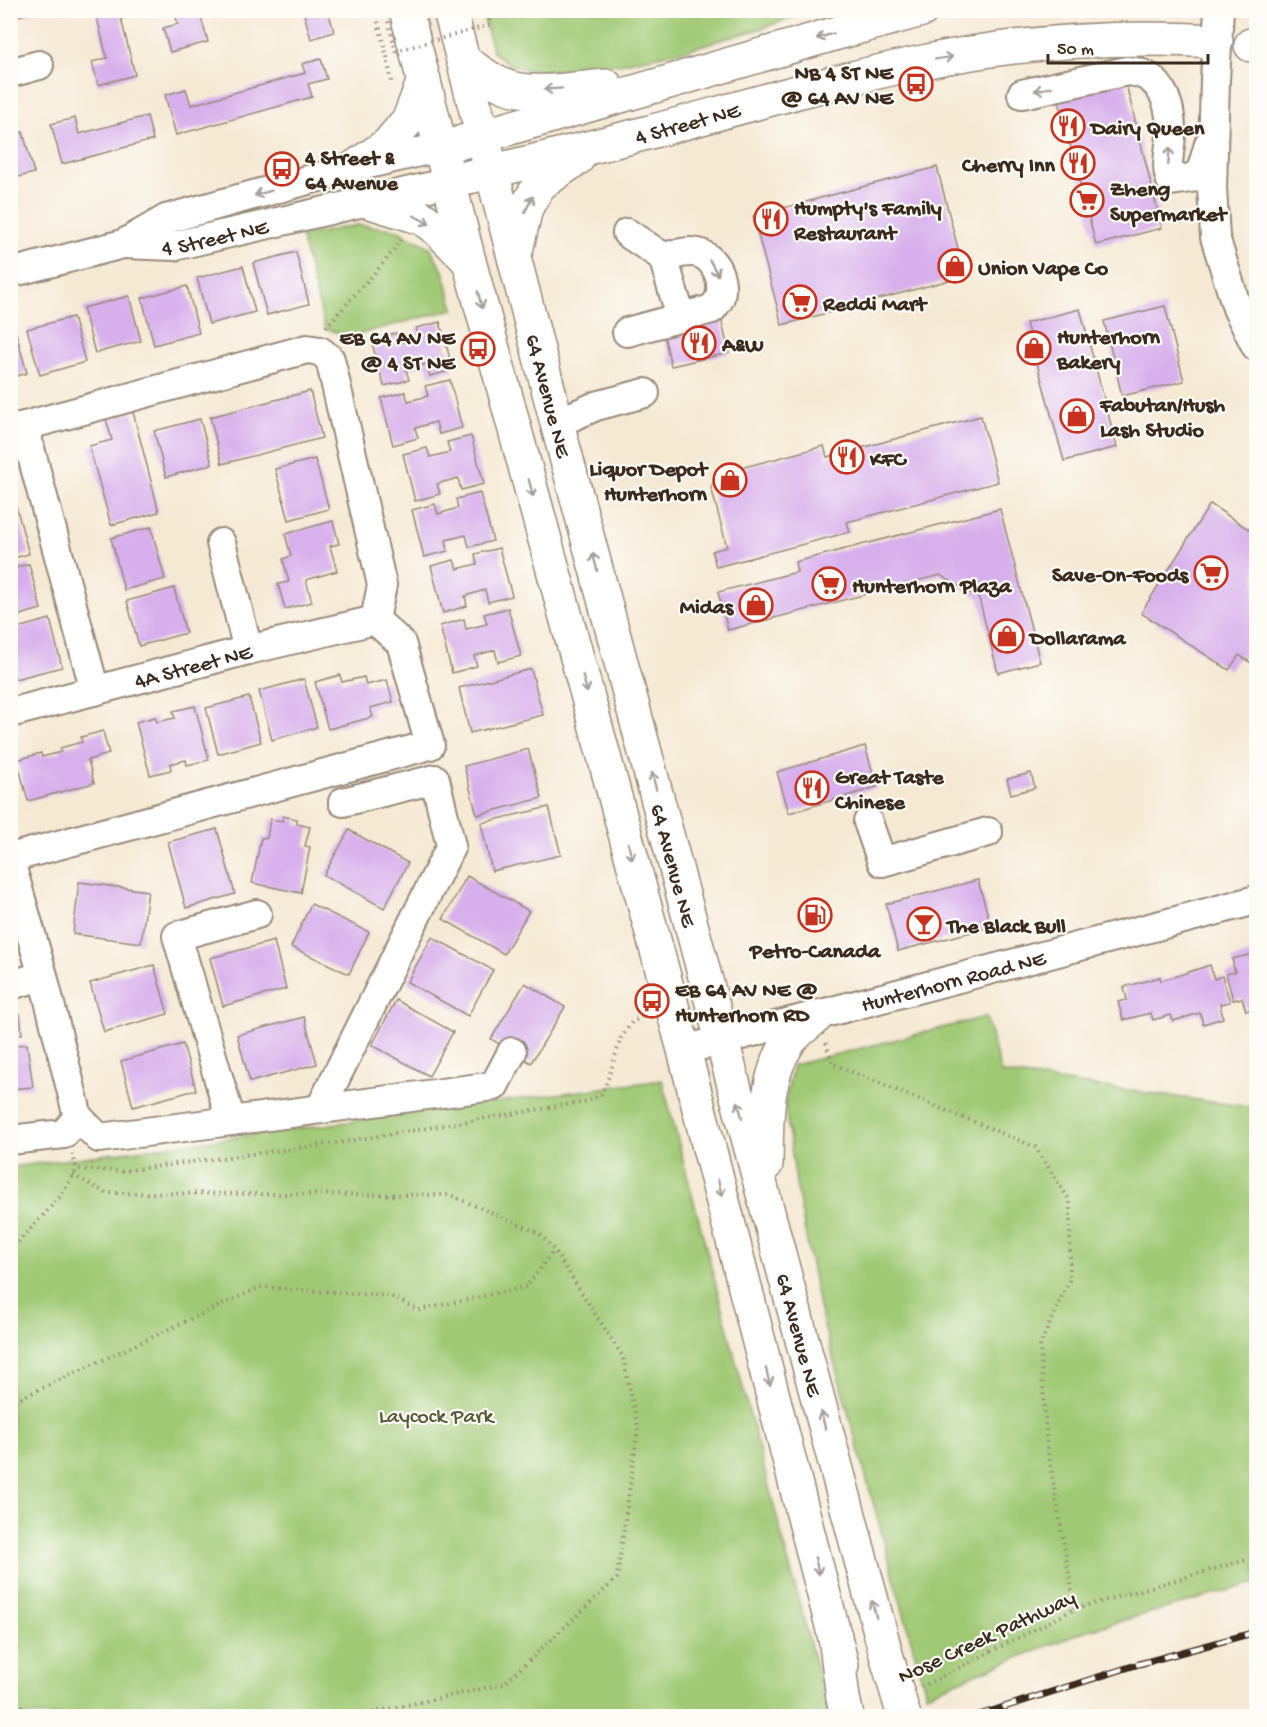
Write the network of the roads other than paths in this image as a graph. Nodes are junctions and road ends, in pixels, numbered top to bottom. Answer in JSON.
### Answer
{"nodes":[{"id":1,"x":406,"y":10,"type":"edge"},
{"id":2,"x":450,"y":10,"type":"edge"},
{"id":3,"x":922,"y":10,"type":"edge"},
{"id":4,"x":1218,"y":26,"type":"edge"},
{"id":5,"x":1254,"y":45,"type":"edge"},
{"id":6,"x":463,"y":60,"type":"junction"},
{"id":7,"x":39,"y":65,"type":"dead end"},
{"id":8,"x":10,"y":73,"type":"edge"},
{"id":9,"x":424,"y":80,"type":"junction"},
{"id":10,"x":674,"y":81,"type":"junction"},
{"id":11,"x":1022,"y":94,"type":"dead end"},
{"id":12,"x":1213,"y":130,"type":"junction"},
{"id":13,"x":482,"y":136,"type":"junction"},
{"id":14,"x":441,"y":147,"type":"junction"},
{"id":15,"x":593,"y":148,"type":"junction"},
{"id":16,"x":355,"y":167,"type":"junction"},
{"id":17,"x":491,"y":171,"type":"junction"},
{"id":18,"x":450,"y":182,"type":"junction"},
{"id":19,"x":367,"y":201,"type":"junction"},
{"id":20,"x":627,"y":233,"type":"dead end"},
{"id":21,"x":123,"y":244,"type":"junction"},
{"id":22,"x":663,"y":257,"type":"junction"},
{"id":23,"x":514,"y":260,"type":"junction"},
{"id":24,"x":469,"y":261,"type":"junction"},
{"id":25,"x":10,"y":273,"type":"edge"},
{"id":26,"x":681,"y":318,"type":"junction"},
{"id":27,"x":627,"y":332,"type":"dead end"},
{"id":28,"x":1257,"y":346,"type":"edge"},
{"id":29,"x":645,"y":393,"type":"dead end"},
{"id":30,"x":557,"y":423,"type":"junction"},
{"id":31,"x":17,"y":428,"type":"edge"},
{"id":32,"x":221,"y":543,"type":"dead end"},
{"id":33,"x":375,"y":620,"type":"junction"},
{"id":34,"x":248,"y":650,"type":"junction"},
{"id":35,"x":95,"y":691,"type":"junction"},
{"id":36,"x":10,"y":713,"type":"edge"},
{"id":37,"x":343,"y":802,"type":"dead end"},
{"id":38,"x":868,"y":822,"type":"dead end"},
{"id":39,"x":988,"y":832,"type":"dead end"},
{"id":40,"x":10,"y":859,"type":"edge"},
{"id":41,"x":1257,"y":900,"type":"edge"},
{"id":42,"x":257,"y":914,"type":"dead end"},
{"id":43,"x":43,"y":976,"type":"junction"},
{"id":44,"x":10,"y":985,"type":"edge"},
{"id":45,"x":817,"y":1017,"type":"junction"},
{"id":46,"x":722,"y":1041,"type":"junction"},
{"id":47,"x":684,"y":1050,"type":"junction"},
{"id":48,"x":513,"y":1052,"type":"dead end"},
{"id":49,"x":320,"y":1109,"type":"junction"},
{"id":50,"x":78,"y":1117,"type":"junction"},
{"id":51,"x":231,"y":1121,"type":"junction"},
{"id":52,"x":10,"y":1140,"type":"edge"},
{"id":53,"x":766,"y":1205,"type":"junction"},
{"id":54,"x":911,"y":1702,"type":"edge"},
{"id":55,"x":849,"y":1707,"type":"edge"}],
"edges":[{"from":1,"to":9,"type":"main road","name":"64 Avenue NE"},
{"from":2,"to":6,"type":"main road","name":"64 Avenue NE"},
{"from":3,"to":10,"type":"main road","name":"4 Street NE","one_way":true},
{"from":4,"to":5,"type":"street","name":"4 Street NE"},
{"from":4,"to":12,"type":"street"},
{"from":15,"to":4,"type":"main road","name":"4 Street NE","one_way":true},
{"from":10,"to":6,"type":"main road","one_way":true},
{"from":6,"to":13,"type":"main road","name":"64 Avenue NE"},
{"from":7,"to":8,"type":"street"},
{"from":9,"to":14,"type":"main road","name":"64 Avenue NE"},
{"from":9,"to":16,"type":"main road"},
{"from":10,"to":13,"type":"main road","name":"4 Street NE"},
{"from":12,"to":11,"type":"street","one_way":true},
{"from":12,"to":28,"type":"street"},
{"from":13,"to":14,"type":"main road","name":"4 Street NE"},
{"from":13,"to":17,"type":"main road","name":"64 Avenue NE"},
{"from":14,"to":16,"type":"street","name":"4 Street NE"},
{"from":14,"to":18,"type":"main road","name":"64 Avenue NE"},
{"from":15,"to":17,"type":"main road","name":"4 Street NE"},
{"from":23,"to":15,"type":"main road","one_way":true},
{"from":16,"to":21,"type":"street","name":"4 Street NE","one_way":true},
{"from":17,"to":18,"type":"main road","name":"4 Street NE"},
{"from":17,"to":23,"type":"main road","name":"64 Avenue NE"},
{"from":18,"to":19,"type":"street","name":"4 Street NE"},
{"from":18,"to":24,"type":"main road","name":"64 Avenue NE"},
{"from":19,"to":21,"type":"street","name":"4 Street NE"},
{"from":19,"to":24,"type":"main road","one_way":true},
{"from":20,"to":22,"type":"street"},
{"from":21,"to":25,"type":"street","name":"4 Street NE"},
{"from":22,"to":26,"type":"street"},
{"from":22,"to":26,"type":"street","one_way":true},
{"from":23,"to":30,"type":"main road","name":"64 Avenue NE"},
{"from":24,"to":47,"type":"main road","name":"64 Avenue NE","one_way":true},
{"from":26,"to":27,"type":"street"},
{"from":29,"to":30,"type":"street"},
{"from":46,"to":30,"type":"main road","name":"64 Avenue NE","one_way":true},
{"from":31,"to":33,"type":"street"},
{"from":31,"to":35,"type":"street"},
{"from":32,"to":34,"type":"street"},
{"from":33,"to":34,"type":"street","name":"4A Street NE"},
{"from":33,"to":40,"type":"street"},
{"from":34,"to":35,"type":"street","name":"4A Street NE"},
{"from":35,"to":36,"type":"street","name":"4A Street NE"},
{"from":37,"to":49,"type":"street"},
{"from":38,"to":39,"type":"street"},
{"from":40,"to":43,"type":"street"},
{"from":41,"to":45,"type":"street","name":"Hunterhorn Road NE"},
{"from":42,"to":51,"type":"street"},
{"from":43,"to":44,"type":"street"},
{"from":43,"to":50,"type":"street"},
{"from":45,"to":46,"type":"street","name":"Hunterhorn Road NE"},
{"from":45,"to":53,"type":"main road"},
{"from":46,"to":47,"type":"street","name":"Hunterhorn Road NE"},
{"from":53,"to":46,"type":"main road","name":"64 Avenue NE","one_way":true},
{"from":47,"to":55,"type":"main road","name":"64 Avenue NE","one_way":true},
{"from":48,"to":49,"type":"street"},
{"from":49,"to":51,"type":"street"},
{"from":50,"to":51,"type":"street"},
{"from":50,"to":52,"type":"street"},
{"from":54,"to":53,"type":"main road","name":"64 Avenue NE","one_way":true,"bridge":true}]}
